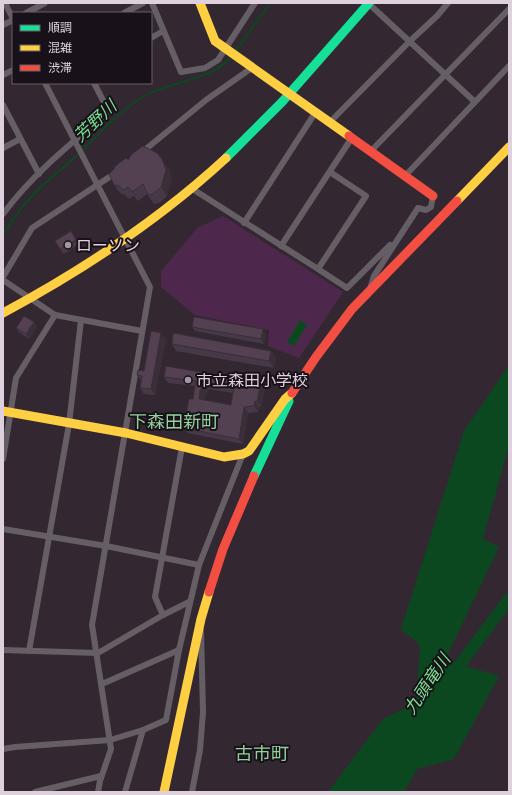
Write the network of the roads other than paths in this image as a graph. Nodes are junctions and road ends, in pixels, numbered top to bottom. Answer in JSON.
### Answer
{"nodes":[{"id":1,"x":5,"y":3,"type":"edge"},
{"id":2,"x":45,"y":3,"type":"edge"},
{"id":3,"x":143,"y":3,"type":"edge"},
{"id":4,"x":152,"y":3,"type":"edge"},
{"id":5,"x":200,"y":3,"type":"edge"},
{"id":6,"x":255,"y":3,"type":"edge"},
{"id":7,"x":369,"y":3,"type":"edge"},
{"id":8,"x":448,"y":3,"type":"edge"},
{"id":9,"x":509,"y":9,"type":"edge"},
{"id":10,"x":28,"y":12,"type":"edge"},
{"id":11,"x":126,"y":12,"type":"edge"},
{"id":12,"x":12,"y":18,"type":"edge"},
{"id":13,"x":12,"y":20,"type":"edge"},
{"id":14,"x":3,"y":25,"type":"edge"},
{"id":15,"x":163,"y":31,"type":"junction"},
{"id":16,"x":152,"y":37,"type":"edge"},
{"id":17,"x":410,"y":41,"type":"junction"},
{"id":18,"x":229,"y":50,"type":"junction"},
{"id":19,"x":509,"y":66,"type":"edge"},
{"id":20,"x":253,"y":67,"type":"junction"},
{"id":21,"x":12,"y":70,"type":"edge"},
{"id":22,"x":445,"y":74,"type":"junction"},
{"id":23,"x":3,"y":75,"type":"edge"},
{"id":24,"x":46,"y":84,"type":"edge"},
{"id":25,"x":95,"y":84,"type":"edge"},
{"id":26,"x":289,"y":93,"type":"junction"},
{"id":27,"x":474,"y":102,"type":"junction"},
{"id":28,"x":3,"y":105,"type":"edge"},
{"id":29,"x":315,"y":113,"type":"junction"},
{"id":30,"x":329,"y":123,"type":"junction"},
{"id":31,"x":20,"y":139,"type":"junction"},
{"id":32,"x":351,"y":139,"type":"junction"},
{"id":33,"x":75,"y":140,"type":"junction"},
{"id":34,"x":509,"y":147,"type":"edge"},
{"id":35,"x":3,"y":148,"type":"edge"},
{"id":36,"x":370,"y":152,"type":"junction"},
{"id":37,"x":134,"y":158,"type":"edge"},
{"id":38,"x":122,"y":168,"type":"edge"},
{"id":39,"x":330,"y":172,"type":"junction"},
{"id":40,"x":39,"y":174,"type":"junction"},
{"id":41,"x":404,"y":177,"type":"junction"},
{"id":42,"x":99,"y":185,"type":"junction"},
{"id":43,"x":191,"y":188,"type":"junction"},
{"id":44,"x":433,"y":196,"type":"joint"},
{"id":45,"x":3,"y":214,"type":"edge"},
{"id":46,"x":244,"y":223,"type":"junction"},
{"id":47,"x":401,"y":234,"type":"junction"},
{"id":48,"x":126,"y":240,"type":"junction"},
{"id":49,"x":281,"y":246,"type":"junction"},
{"id":50,"x":318,"y":269,"type":"junction"},
{"id":51,"x":3,"y":277,"type":"edge"},
{"id":52,"x":3,"y":280,"type":"edge"},
{"id":53,"x":369,"y":290,"type":"junction"},
{"id":54,"x":32,"y":298,"type":"junction"},
{"id":55,"x":3,"y":313,"type":"edge"},
{"id":56,"x":55,"y":315,"type":"junction"},
{"id":57,"x":80,"y":320,"type":"junction"},
{"id":58,"x":142,"y":331,"type":"junction"},
{"id":59,"x":292,"y":394,"type":"junction"},
{"id":60,"x":7,"y":412,"type":"edge"},
{"id":61,"x":69,"y":424,"type":"junction"},
{"id":62,"x":126,"y":433,"type":"junction"},
{"id":63,"x":182,"y":447,"type":"junction"},
{"id":64,"x":243,"y":454,"type":"junction"},
{"id":65,"x":3,"y":459,"type":"edge"},
{"id":66,"x":3,"y":529,"type":"edge"},
{"id":67,"x":49,"y":538,"type":"junction"},
{"id":68,"x":106,"y":546,"type":"junction"},
{"id":69,"x":162,"y":558,"type":"junction"},
{"id":70,"x":199,"y":565,"type":"junction"},
{"id":71,"x":189,"y":602,"type":"junction"},
{"id":72,"x":163,"y":615,"type":"junction"},
{"id":73,"x":201,"y":619,"type":"junction"},
{"id":74,"x":3,"y":650,"type":"edge"},
{"id":75,"x":179,"y":650,"type":"junction"},
{"id":76,"x":29,"y":651,"type":"junction"},
{"id":77,"x":98,"y":653,"type":"junction"},
{"id":78,"x":102,"y":684,"type":"junction"},
{"id":79,"x":143,"y":730,"type":"junction"},
{"id":80,"x":110,"y":740,"type":"junction"},
{"id":81,"x":3,"y":749,"type":"edge"},
{"id":82,"x":101,"y":776,"type":"junction"},
{"id":83,"x":35,"y":792,"type":"edge"},
{"id":84,"x":98,"y":792,"type":"edge"},
{"id":85,"x":125,"y":792,"type":"edge"},
{"id":86,"x":164,"y":792,"type":"edge"},
{"id":87,"x":192,"y":792,"type":"edge"}],
"edges":[{"from":1,"to":12,"type":"street"},
{"from":2,"to":10,"type":"street"},
{"from":3,"to":11,"type":"street"},
{"from":4,"to":15,"type":"street"},
{"from":5,"to":18,"type":"street"},
{"from":6,"to":18,"type":"street"},
{"from":7,"to":17,"type":"street"},
{"from":7,"to":26,"type":"street"},
{"from":8,"to":17,"type":"street"},
{"from":9,"to":22,"type":"street"},
{"from":13,"to":14,"type":"street"},
{"from":15,"to":16,"type":"street"},
{"from":15,"to":18,"type":"street"},
{"from":17,"to":22,"type":"street"},
{"from":17,"to":30,"type":"street"},
{"from":18,"to":20,"type":"street"},
{"from":19,"to":27,"type":"street"},
{"from":20,"to":26,"type":"street"},
{"from":20,"to":37,"type":"street"},
{"from":21,"to":23,"type":"street"},
{"from":22,"to":27,"type":"street"},
{"from":22,"to":36,"type":"street"},
{"from":24,"to":33,"type":"street"},
{"from":25,"to":33,"type":"street"},
{"from":26,"to":29,"type":"street"},
{"from":26,"to":43,"type":"street"},
{"from":27,"to":41,"type":"street"},
{"from":28,"to":31,"type":"street"},
{"from":29,"to":30,"type":"street"},
{"from":29,"to":46,"type":"street"},
{"from":30,"to":32,"type":"street"},
{"from":31,"to":35,"type":"street"},
{"from":31,"to":40,"type":"street"},
{"from":32,"to":36,"type":"street"},
{"from":32,"to":39,"type":"street"},
{"from":33,"to":40,"type":"street"},
{"from":33,"to":42,"type":"street"},
{"from":34,"to":53,"type":"street"},
{"from":36,"to":41,"type":"street"},
{"from":38,"to":42,"type":"street"},
{"from":39,"to":49,"type":"street"},
{"from":39,"to":50,"type":"street"},
{"from":40,"to":45,"type":"street"},
{"from":41,"to":44,"type":"street"},
{"from":42,"to":48,"type":"street"},
{"from":42,"to":51,"type":"street"},
{"from":43,"to":46,"type":"street"},
{"from":43,"to":48,"type":"street"},
{"from":44,"to":47,"type":"street"},
{"from":46,"to":49,"type":"street"},
{"from":47,"to":50,"type":"street"},
{"from":47,"to":53,"type":"street"},
{"from":48,"to":54,"type":"street"},
{"from":48,"to":58,"type":"street"},
{"from":49,"to":50,"type":"street"},
{"from":52,"to":54,"type":"street"},
{"from":53,"to":59,"type":"street"},
{"from":54,"to":55,"type":"street"},
{"from":54,"to":56,"type":"street"},
{"from":56,"to":57,"type":"street"},
{"from":56,"to":60,"type":"street"},
{"from":57,"to":58,"type":"street"},
{"from":57,"to":61,"type":"street"},
{"from":58,"to":62,"type":"street"},
{"from":59,"to":64,"type":"street"},
{"from":59,"to":73,"type":"street"},
{"from":60,"to":61,"type":"street"},
{"from":60,"to":65,"type":"street"},
{"from":61,"to":62,"type":"street"},
{"from":61,"to":67,"type":"street"},
{"from":62,"to":63,"type":"street"},
{"from":62,"to":68,"type":"street"},
{"from":63,"to":64,"type":"street"},
{"from":63,"to":69,"type":"street"},
{"from":64,"to":70,"type":"street"},
{"from":66,"to":67,"type":"street"},
{"from":67,"to":68,"type":"street"},
{"from":67,"to":76,"type":"street"},
{"from":68,"to":69,"type":"street"},
{"from":68,"to":77,"type":"street"},
{"from":69,"to":70,"type":"street"},
{"from":69,"to":72,"type":"street"},
{"from":70,"to":71,"type":"street"},
{"from":71,"to":72,"type":"street"},
{"from":71,"to":75,"type":"street"},
{"from":72,"to":77,"type":"street"},
{"from":73,"to":86,"type":"street"},
{"from":73,"to":87,"type":"street"},
{"from":74,"to":76,"type":"street"},
{"from":75,"to":78,"type":"street"},
{"from":75,"to":79,"type":"street"},
{"from":76,"to":77,"type":"street"},
{"from":77,"to":78,"type":"street"},
{"from":78,"to":80,"type":"street"},
{"from":79,"to":80,"type":"street"},
{"from":79,"to":85,"type":"street"},
{"from":80,"to":81,"type":"street"},
{"from":80,"to":82,"type":"street"},
{"from":82,"to":83,"type":"street"},
{"from":82,"to":84,"type":"street"}]}
